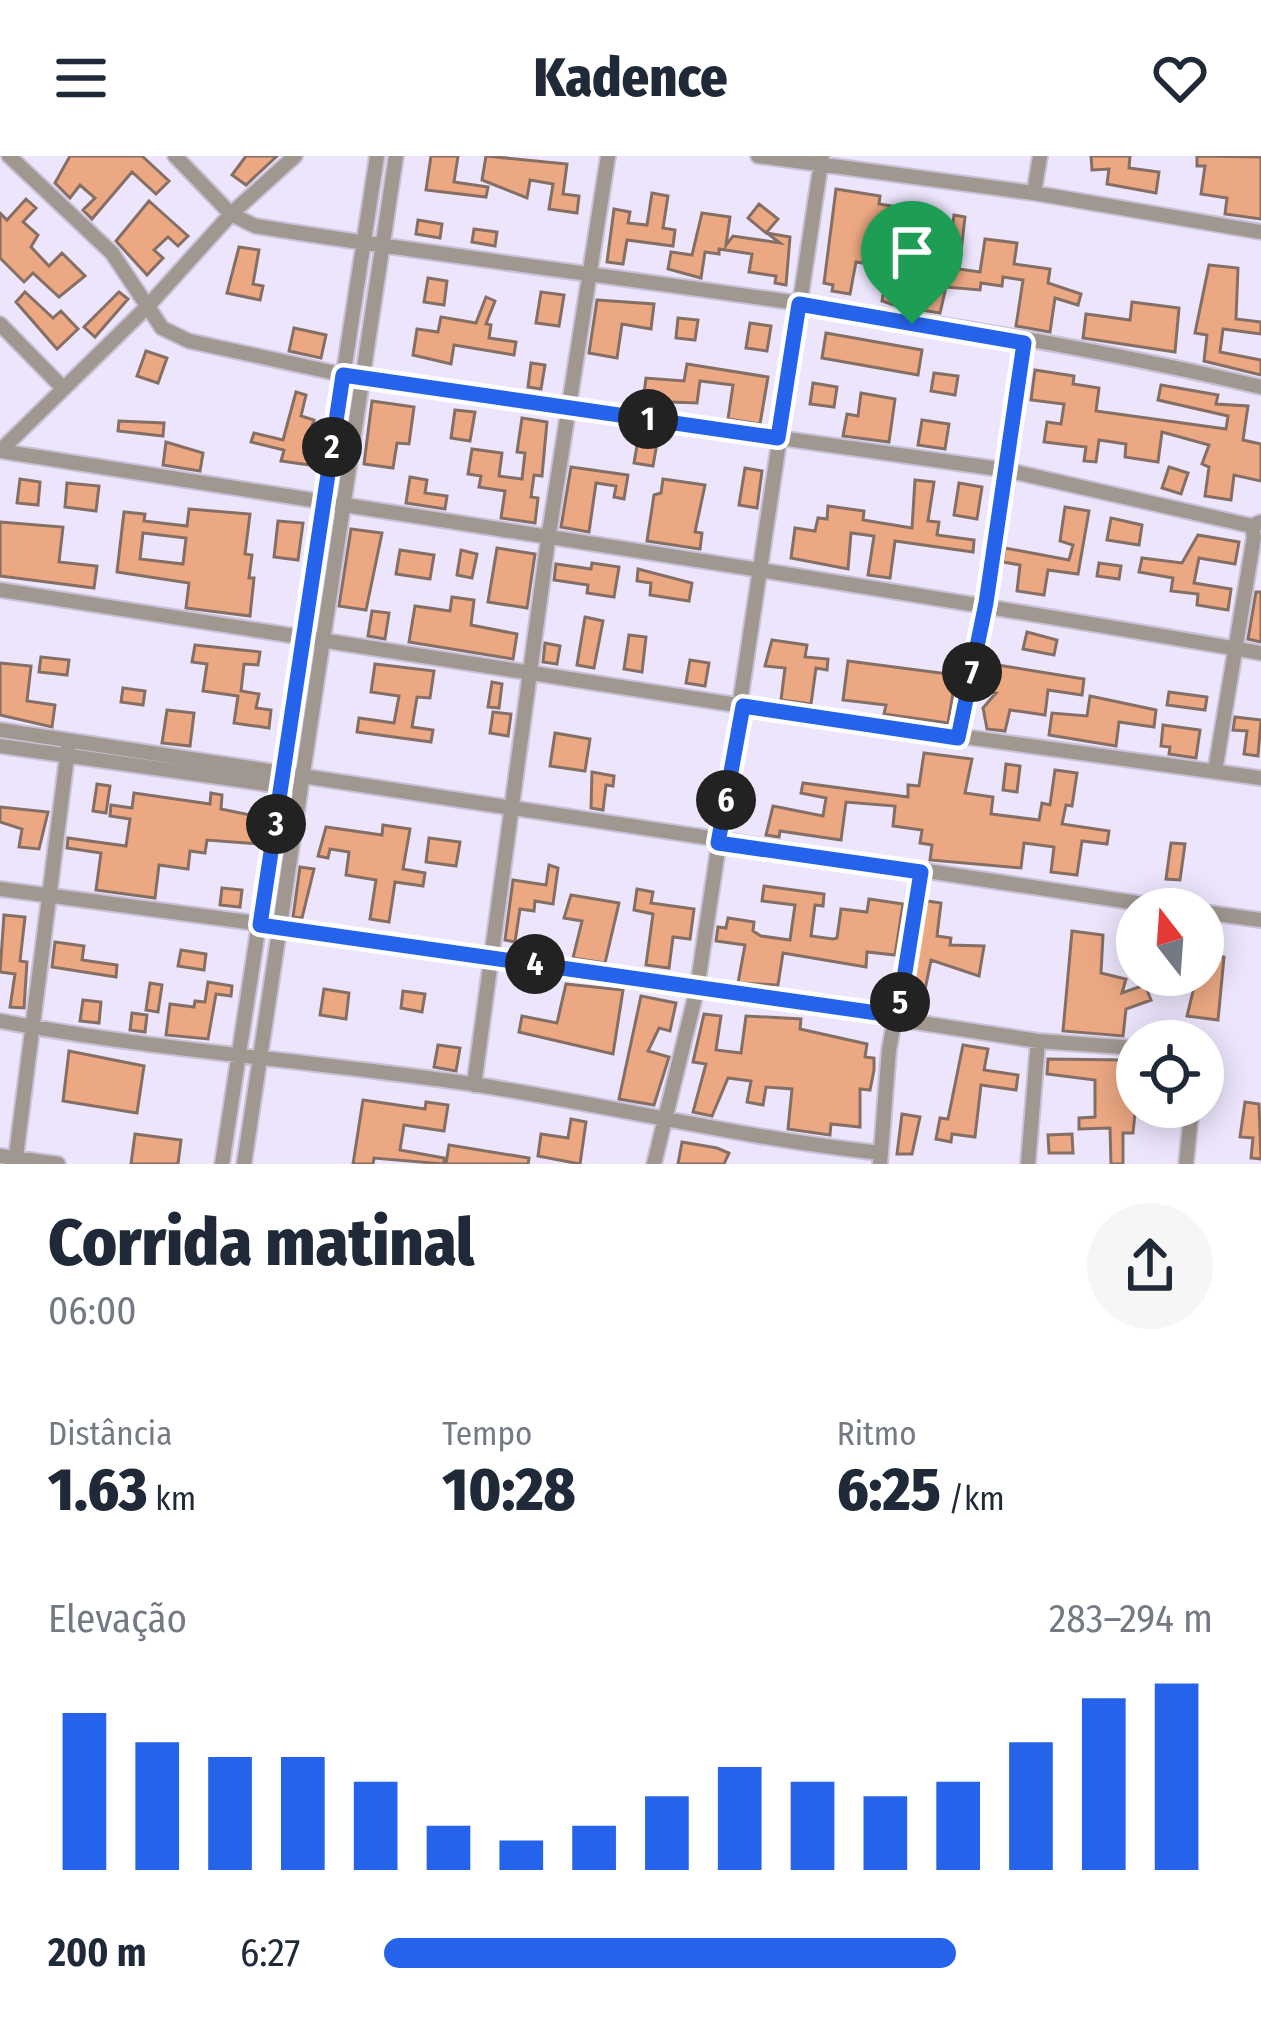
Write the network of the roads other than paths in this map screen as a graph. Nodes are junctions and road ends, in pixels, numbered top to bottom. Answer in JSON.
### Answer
{"nodes":[{"id":1,"x":10,"y":156,"type":"edge"},
{"id":2,"x":175,"y":156,"type":"edge"},
{"id":3,"x":295,"y":156,"type":"edge"},
{"id":4,"x":377,"y":156,"type":"edge"},
{"id":5,"x":396,"y":156,"type":"edge"},
{"id":6,"x":608,"y":156,"type":"edge"},
{"id":7,"x":758,"y":156,"type":"edge"},
{"id":8,"x":1040,"y":156,"type":"edge"},
{"id":9,"x":821,"y":160,"type":"edge"},
{"id":10,"x":1034,"y":194,"type":"junction"},
{"id":11,"x":230,"y":214,"type":"junction"},
{"id":12,"x":1261,"y":232,"type":"edge"},
{"id":13,"x":365,"y":244,"type":"junction"},
{"id":14,"x":385,"y":246,"type":"junction"},
{"id":15,"x":592,"y":273,"type":"junction"},
{"id":16,"x":799,"y":304,"type":"junction"},
{"id":17,"x":148,"y":306,"type":"junction"},
{"id":18,"x":0,"y":324,"type":"edge"},
{"id":19,"x":1024,"y":343,"type":"junction"},
{"id":20,"x":343,"y":375,"type":"junction"},
{"id":21,"x":364,"y":379,"type":"junction"},
{"id":22,"x":62,"y":386,"type":"junction"},
{"id":23,"x":1261,"y":387,"type":"edge"},
{"id":24,"x":569,"y":408,"type":"junction"},
{"id":25,"x":778,"y":438,"type":"junction"},
{"id":26,"x":0,"y":451,"type":"edge"},
{"id":27,"x":1006,"y":470,"type":"junction"},
{"id":28,"x":324,"y":502,"type":"junction"},
{"id":29,"x":342,"y":504,"type":"junction"},
{"id":30,"x":1256,"y":524,"type":"edge"},
{"id":31,"x":548,"y":541,"type":"junction"},
{"id":32,"x":761,"y":569,"type":"junction"},
{"id":33,"x":0,"y":590,"type":"edge"},
{"id":34,"x":986,"y":603,"type":"junction"},
{"id":35,"x":303,"y":633,"type":"junction"},
{"id":36,"x":321,"y":636,"type":"junction"},
{"id":37,"x":1233,"y":649,"type":"junction"},
{"id":38,"x":1261,"y":653,"type":"edge"},
{"id":39,"x":531,"y":672,"type":"junction"},
{"id":40,"x":743,"y":706,"type":"junction"},
{"id":41,"x":0,"y":730,"type":"edge"},
{"id":42,"x":958,"y":738,"type":"junction"},
{"id":43,"x":0,"y":746,"type":"edge"},
{"id":44,"x":68,"y":748,"type":"junction"},
{"id":45,"x":1216,"y":771,"type":"junction"},
{"id":46,"x":301,"y":772,"type":"junction"},
{"id":47,"x":283,"y":778,"type":"junction"},
{"id":48,"x":1261,"y":778,"type":"edge"},
{"id":49,"x":323,"y":783,"type":"junction"},
{"id":50,"x":299,"y":788,"type":"junction"},
{"id":51,"x":513,"y":811,"type":"junction"},
{"id":52,"x":718,"y":843,"type":"junction"},
{"id":53,"x":921,"y":872,"type":"junction"},
{"id":54,"x":0,"y":890,"type":"edge"},
{"id":55,"x":50,"y":897,"type":"junction"},
{"id":56,"x":1116,"y":900,"type":"edge"},
{"id":57,"x":1224,"y":915,"type":"edge"},
{"id":58,"x":1261,"y":920,"type":"edge"},
{"id":59,"x":260,"y":925,"type":"junction"},
{"id":60,"x":278,"y":927,"type":"junction"},
{"id":61,"x":491,"y":957,"type":"junction"},
{"id":62,"x":698,"y":989,"type":"junction"},
{"id":63,"x":898,"y":1016,"type":"junction"},
{"id":64,"x":0,"y":1021,"type":"edge"},
{"id":65,"x":31,"y":1027,"type":"junction"},
{"id":66,"x":1038,"y":1041,"type":"junction"},
{"id":67,"x":1116,"y":1047,"type":"edge"},
{"id":68,"x":237,"y":1058,"type":"junction"},
{"id":69,"x":259,"y":1060,"type":"junction"},
{"id":70,"x":475,"y":1085,"type":"junction"},
{"id":71,"x":668,"y":1117,"type":"junction"},
{"id":72,"x":1190,"y":1128,"type":"edge"},
{"id":73,"x":10,"y":1159,"type":"edge"},
{"id":74,"x":881,"y":1159,"type":"edge"},
{"id":75,"x":58,"y":1164,"type":"edge"},
{"id":76,"x":222,"y":1164,"type":"edge"},
{"id":77,"x":244,"y":1164,"type":"edge"},
{"id":78,"x":653,"y":1164,"type":"edge"},
{"id":79,"x":1028,"y":1164,"type":"edge"},
{"id":80,"x":1186,"y":1164,"type":"edge"}],
"edges":[{"from":1,"to":17,"type":"street"},
{"from":2,"to":11,"type":"street"},
{"from":3,"to":11,"type":"street"},
{"from":4,"to":13,"type":"street"},
{"from":5,"to":14,"type":"street"},
{"from":6,"to":15,"type":"street"},
{"from":7,"to":9,"type":"street"},
{"from":8,"to":10,"type":"street"},
{"from":9,"to":10,"type":"street"},
{"from":9,"to":16,"type":"street"},
{"from":10,"to":12,"type":"street"},
{"from":11,"to":13,"type":"street"},
{"from":11,"to":17,"type":"street"},
{"from":13,"to":14,"type":"street"},
{"from":13,"to":20,"type":"street"},
{"from":14,"to":15,"type":"street"},
{"from":14,"to":21,"type":"street"},
{"from":15,"to":16,"type":"street"},
{"from":15,"to":24,"type":"street"},
{"from":16,"to":19,"type":"street"},
{"from":16,"to":25,"type":"street"},
{"from":17,"to":20,"type":"street"},
{"from":17,"to":22,"type":"street"},
{"from":18,"to":22,"type":"street"},
{"from":19,"to":23,"type":"street"},
{"from":19,"to":27,"type":"street"},
{"from":20,"to":21,"type":"street"},
{"from":20,"to":28,"type":"street"},
{"from":21,"to":24,"type":"street"},
{"from":21,"to":29,"type":"street"},
{"from":22,"to":26,"type":"street"},
{"from":24,"to":25,"type":"street"},
{"from":24,"to":31,"type":"street"},
{"from":25,"to":27,"type":"street"},
{"from":25,"to":32,"type":"street"},
{"from":26,"to":28,"type":"street"},
{"from":27,"to":30,"type":"street"},
{"from":27,"to":34,"type":"street"},
{"from":28,"to":29,"type":"street"},
{"from":28,"to":35,"type":"street"},
{"from":29,"to":31,"type":"street"},
{"from":29,"to":36,"type":"street"},
{"from":30,"to":37,"type":"street"},
{"from":31,"to":32,"type":"street"},
{"from":31,"to":39,"type":"street"},
{"from":32,"to":34,"type":"street"},
{"from":32,"to":40,"type":"street"},
{"from":33,"to":35,"type":"street"},
{"from":34,"to":37,"type":"street"},
{"from":34,"to":42,"type":"street"},
{"from":35,"to":36,"type":"street"},
{"from":35,"to":47,"type":"street"},
{"from":36,"to":39,"type":"street"},
{"from":36,"to":46,"type":"street"},
{"from":37,"to":38,"type":"street"},
{"from":37,"to":45,"type":"street"},
{"from":39,"to":40,"type":"street"},
{"from":39,"to":51,"type":"street"},
{"from":40,"to":42,"type":"street"},
{"from":40,"to":52,"type":"street"},
{"from":41,"to":44,"type":"street"},
{"from":42,"to":45,"type":"street"},
{"from":43,"to":44,"type":"street"},
{"from":44,"to":47,"type":"street"},
{"from":44,"to":55,"type":"street"},
{"from":45,"to":48,"type":"street"},
{"from":46,"to":47,"type":"street"},
{"from":46,"to":49,"type":"street"},
{"from":46,"to":50,"type":"street"},
{"from":47,"to":50,"type":"street"},
{"from":47,"to":59,"type":"street"},
{"from":49,"to":50,"type":"street"},
{"from":49,"to":51,"type":"street"},
{"from":50,"to":60,"type":"street"},
{"from":51,"to":52,"type":"street"},
{"from":51,"to":61,"type":"street"},
{"from":52,"to":53,"type":"street"},
{"from":52,"to":62,"type":"street"},
{"from":53,"to":56,"type":"street"},
{"from":53,"to":63,"type":"street"},
{"from":54,"to":55,"type":"street"},
{"from":55,"to":59,"type":"street"},
{"from":55,"to":65,"type":"street"},
{"from":57,"to":58,"type":"street"},
{"from":59,"to":60,"type":"street"},
{"from":59,"to":68,"type":"street"},
{"from":60,"to":61,"type":"street"},
{"from":60,"to":69,"type":"street"},
{"from":61,"to":62,"type":"street"},
{"from":61,"to":70,"type":"street"},
{"from":62,"to":63,"type":"street"},
{"from":62,"to":71,"type":"street"},
{"from":63,"to":66,"type":"street"},
{"from":63,"to":74,"type":"street"},
{"from":64,"to":65,"type":"street"},
{"from":65,"to":68,"type":"street"},
{"from":65,"to":73,"type":"street"},
{"from":66,"to":67,"type":"street"},
{"from":66,"to":79,"type":"street"},
{"from":68,"to":69,"type":"street"},
{"from":68,"to":76,"type":"street"},
{"from":69,"to":70,"type":"street"},
{"from":69,"to":77,"type":"street"},
{"from":70,"to":71,"type":"street"},
{"from":71,"to":74,"type":"street"},
{"from":71,"to":78,"type":"street"},
{"from":72,"to":80,"type":"street"},
{"from":73,"to":75,"type":"street"}]}
